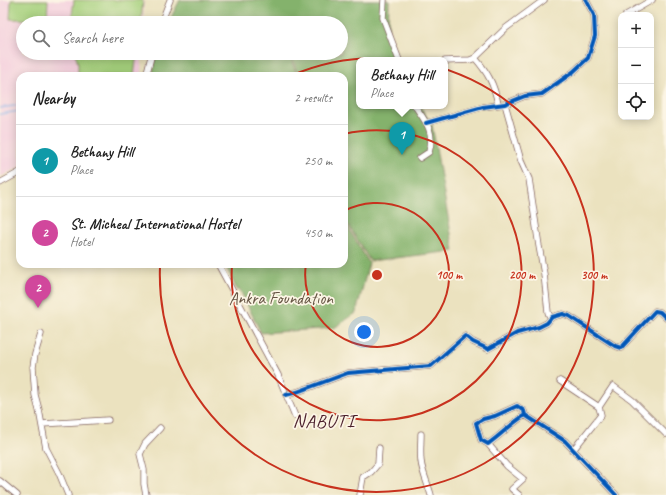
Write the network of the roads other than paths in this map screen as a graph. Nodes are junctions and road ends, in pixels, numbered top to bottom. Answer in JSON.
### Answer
{"nodes":[{"id":1,"x":170,"y":0,"type":"edge"},
{"id":2,"x":384,"y":0,"type":"edge"},
{"id":3,"x":544,"y":0,"type":"edge"},
{"id":4,"x":586,"y":0,"type":"edge"},
{"id":5,"x":652,"y":0,"type":"edge"},
{"id":6,"x":631,"y":12,"type":"edge"},
{"id":7,"x":164,"y":16,"type":"edge"},
{"id":8,"x":398,"y":57,"type":"edge"},
{"id":9,"x":475,"y":58,"type":"junction"},
{"id":10,"x":150,"y":60,"type":"edge"},
{"id":11,"x":448,"y":61,"type":"edge"},
{"id":12,"x":147,"y":72,"type":"edge"},
{"id":13,"x":498,"y":104,"type":"junction"},
{"id":14,"x":505,"y":104,"type":"junction"},
{"id":15,"x":417,"y":109,"type":"edge"},
{"id":16,"x":426,"y":123,"type":"junction"},
{"id":17,"x":420,"y":158,"type":"dead end"},
{"id":18,"x":16,"y":174,"type":"edge"},
{"id":19,"x":0,"y":184,"type":"edge"},
{"id":20,"x":220,"y":268,"type":"edge"},
{"id":21,"x":552,"y":317,"type":"junction"},
{"id":22,"x":666,"y":318,"type":"edge"},
{"id":23,"x":41,"y":334,"type":"dead end"},
{"id":24,"x":560,"y":381,"type":"dead end"},
{"id":25,"x":286,"y":394,"type":"junction"},
{"id":26,"x":599,"y":407,"type":"junction"},
{"id":27,"x":525,"y":415,"type":"junction"},
{"id":28,"x":295,"y":416,"type":"dead end"},
{"id":29,"x":108,"y":420,"type":"dead end"},
{"id":30,"x":42,"y":424,"type":"junction"},
{"id":31,"x":160,"y":428,"type":"dead end"},
{"id":32,"x":420,"y":434,"type":"dead end"},
{"id":33,"x":666,"y":434,"type":"edge"},
{"id":34,"x":488,"y":444,"type":"junction"},
{"id":35,"x":378,"y":448,"type":"dead end"},
{"id":36,"x":573,"y":450,"type":"junction"},
{"id":37,"x":0,"y":481,"type":"edge"},
{"id":38,"x":17,"y":495,"type":"edge"},
{"id":39,"x":68,"y":495,"type":"edge"},
{"id":40,"x":146,"y":495,"type":"edge"},
{"id":41,"x":360,"y":495,"type":"edge"},
{"id":42,"x":431,"y":495,"type":"edge"},
{"id":43,"x":519,"y":495,"type":"edge"},
{"id":44,"x":616,"y":495,"type":"edge"}],
"edges":[{"from":1,"to":7,"type":"street"},
{"from":2,"to":8,"type":"street"},
{"from":3,"to":9,"type":"street"},
{"from":4,"to":14,"type":"street"},
{"from":5,"to":6,"type":"street"},
{"from":9,"to":11,"type":"street"},
{"from":9,"to":13,"type":"street"},
{"from":10,"to":12,"type":"street"},
{"from":13,"to":14,"type":"street"},
{"from":13,"to":16,"type":"street"},
{"from":14,"to":21,"type":"street"},
{"from":15,"to":16,"type":"street"},
{"from":16,"to":17,"type":"street"},
{"from":18,"to":19,"type":"street"},
{"from":20,"to":25,"type":"street"},
{"from":21,"to":22,"type":"street"},
{"from":21,"to":25,"type":"street"},
{"from":23,"to":30,"type":"street"},
{"from":24,"to":26,"type":"street"},
{"from":25,"to":28,"type":"street"},
{"from":26,"to":33,"type":"street"},
{"from":26,"to":36,"type":"street"},
{"from":27,"to":34,"type":"street"},
{"from":27,"to":34,"type":"street"},
{"from":27,"to":36,"type":"street"},
{"from":29,"to":30,"type":"street"},
{"from":30,"to":39,"type":"street"},
{"from":31,"to":40,"type":"street"},
{"from":32,"to":42,"type":"street"},
{"from":34,"to":43,"type":"street"},
{"from":35,"to":41,"type":"street"},
{"from":36,"to":44,"type":"street"},
{"from":37,"to":38,"type":"street"}]}
